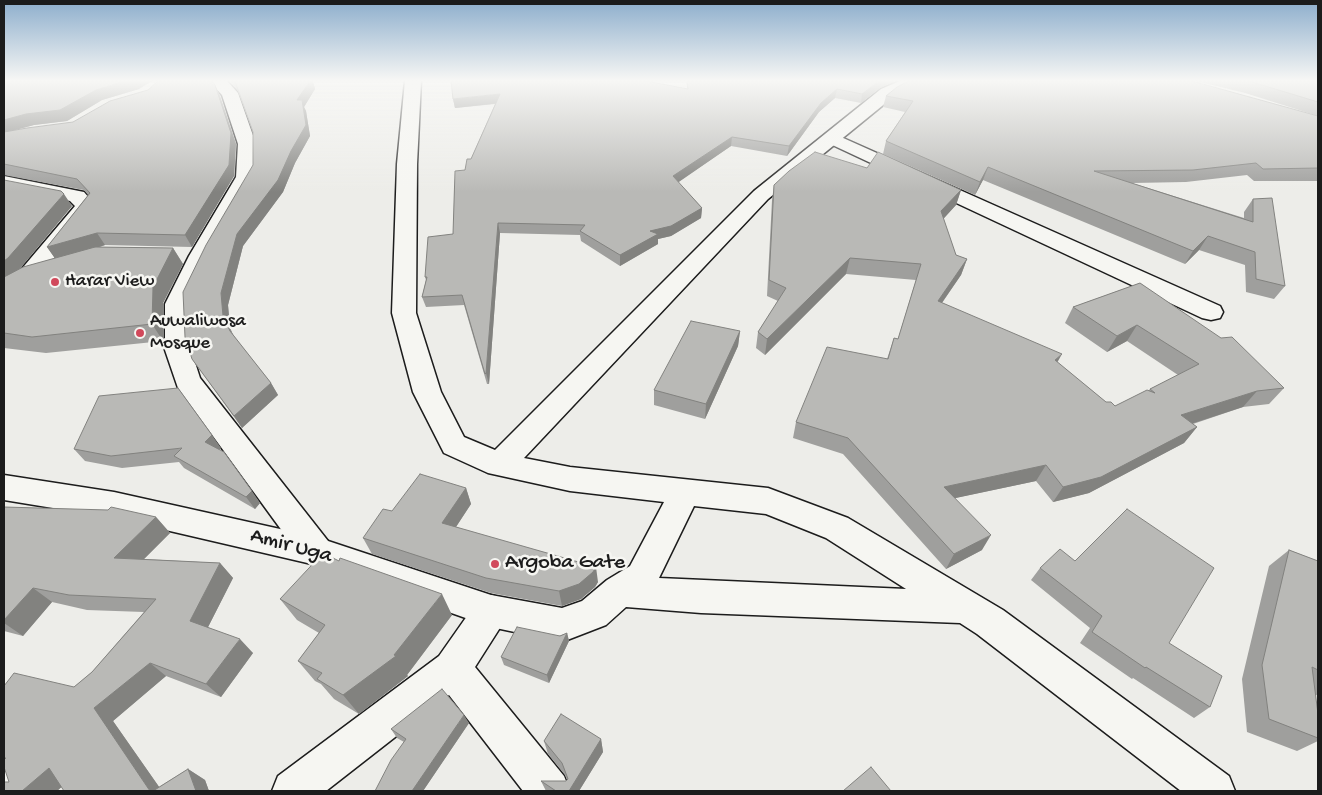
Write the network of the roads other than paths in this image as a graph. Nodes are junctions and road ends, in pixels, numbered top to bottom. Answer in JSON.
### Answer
{"nodes":[{"id":1,"x":238,"y":118,"type":"edge"},
{"id":2,"x":410,"y":118,"type":"edge"},
{"id":3,"x":856,"y":118,"type":"edge"},
{"id":4,"x":832,"y":138,"type":"junction"},
{"id":5,"x":4,"y":182,"type":"edge"},
{"id":6,"x":62,"y":266,"type":"edge"},
{"id":7,"x":27,"y":277,"type":"junction"},
{"id":8,"x":4,"y":289,"type":"edge"},
{"id":9,"x":1211,"y":312,"type":"dead end"},
{"id":10,"x":499,"y":465,"type":"junction"},
{"id":11,"x":4,"y":488,"type":"edge"},
{"id":12,"x":686,"y":491,"type":"junction"},
{"id":13,"x":316,"y":551,"type":"junction"},
{"id":14,"x":619,"y":591,"type":"junction"},
{"id":15,"x":966,"y":607,"type":"junction"},
{"id":16,"x":491,"y":612,"type":"junction"},
{"id":17,"x":452,"y":669,"type":"junction"},
{"id":18,"x":4,"y":779,"type":"edge"},
{"id":19,"x":307,"y":784,"type":"edge"},
{"id":20,"x":11,"y":791,"type":"edge"},
{"id":21,"x":549,"y":791,"type":"edge"},
{"id":22,"x":1214,"y":791,"type":"edge"}],
"edges":[{"from":1,"to":13,"type":"street"},
{"from":2,"to":10,"type":"street"},
{"from":3,"to":4,"type":"street"},
{"from":4,"to":9,"type":"street"},
{"from":4,"to":10,"type":"street"},
{"from":5,"to":7,"type":"street"},
{"from":6,"to":7,"type":"street"},
{"from":7,"to":8,"type":"street"},
{"from":10,"to":12,"type":"street"},
{"from":11,"to":13,"type":"street","name":"Amir Uga"},
{"from":12,"to":14,"type":"street","name":"Amir Uga"},
{"from":12,"to":15,"type":"street"},
{"from":13,"to":16,"type":"street","name":"Amir Uga"},
{"from":14,"to":15,"type":"street"},
{"from":14,"to":16,"type":"street","name":"Amir Uga"},
{"from":15,"to":22,"type":"street"},
{"from":16,"to":17,"type":"street"},
{"from":17,"to":19,"type":"street"},
{"from":17,"to":21,"type":"street"},
{"from":18,"to":20,"type":"street"}]}
